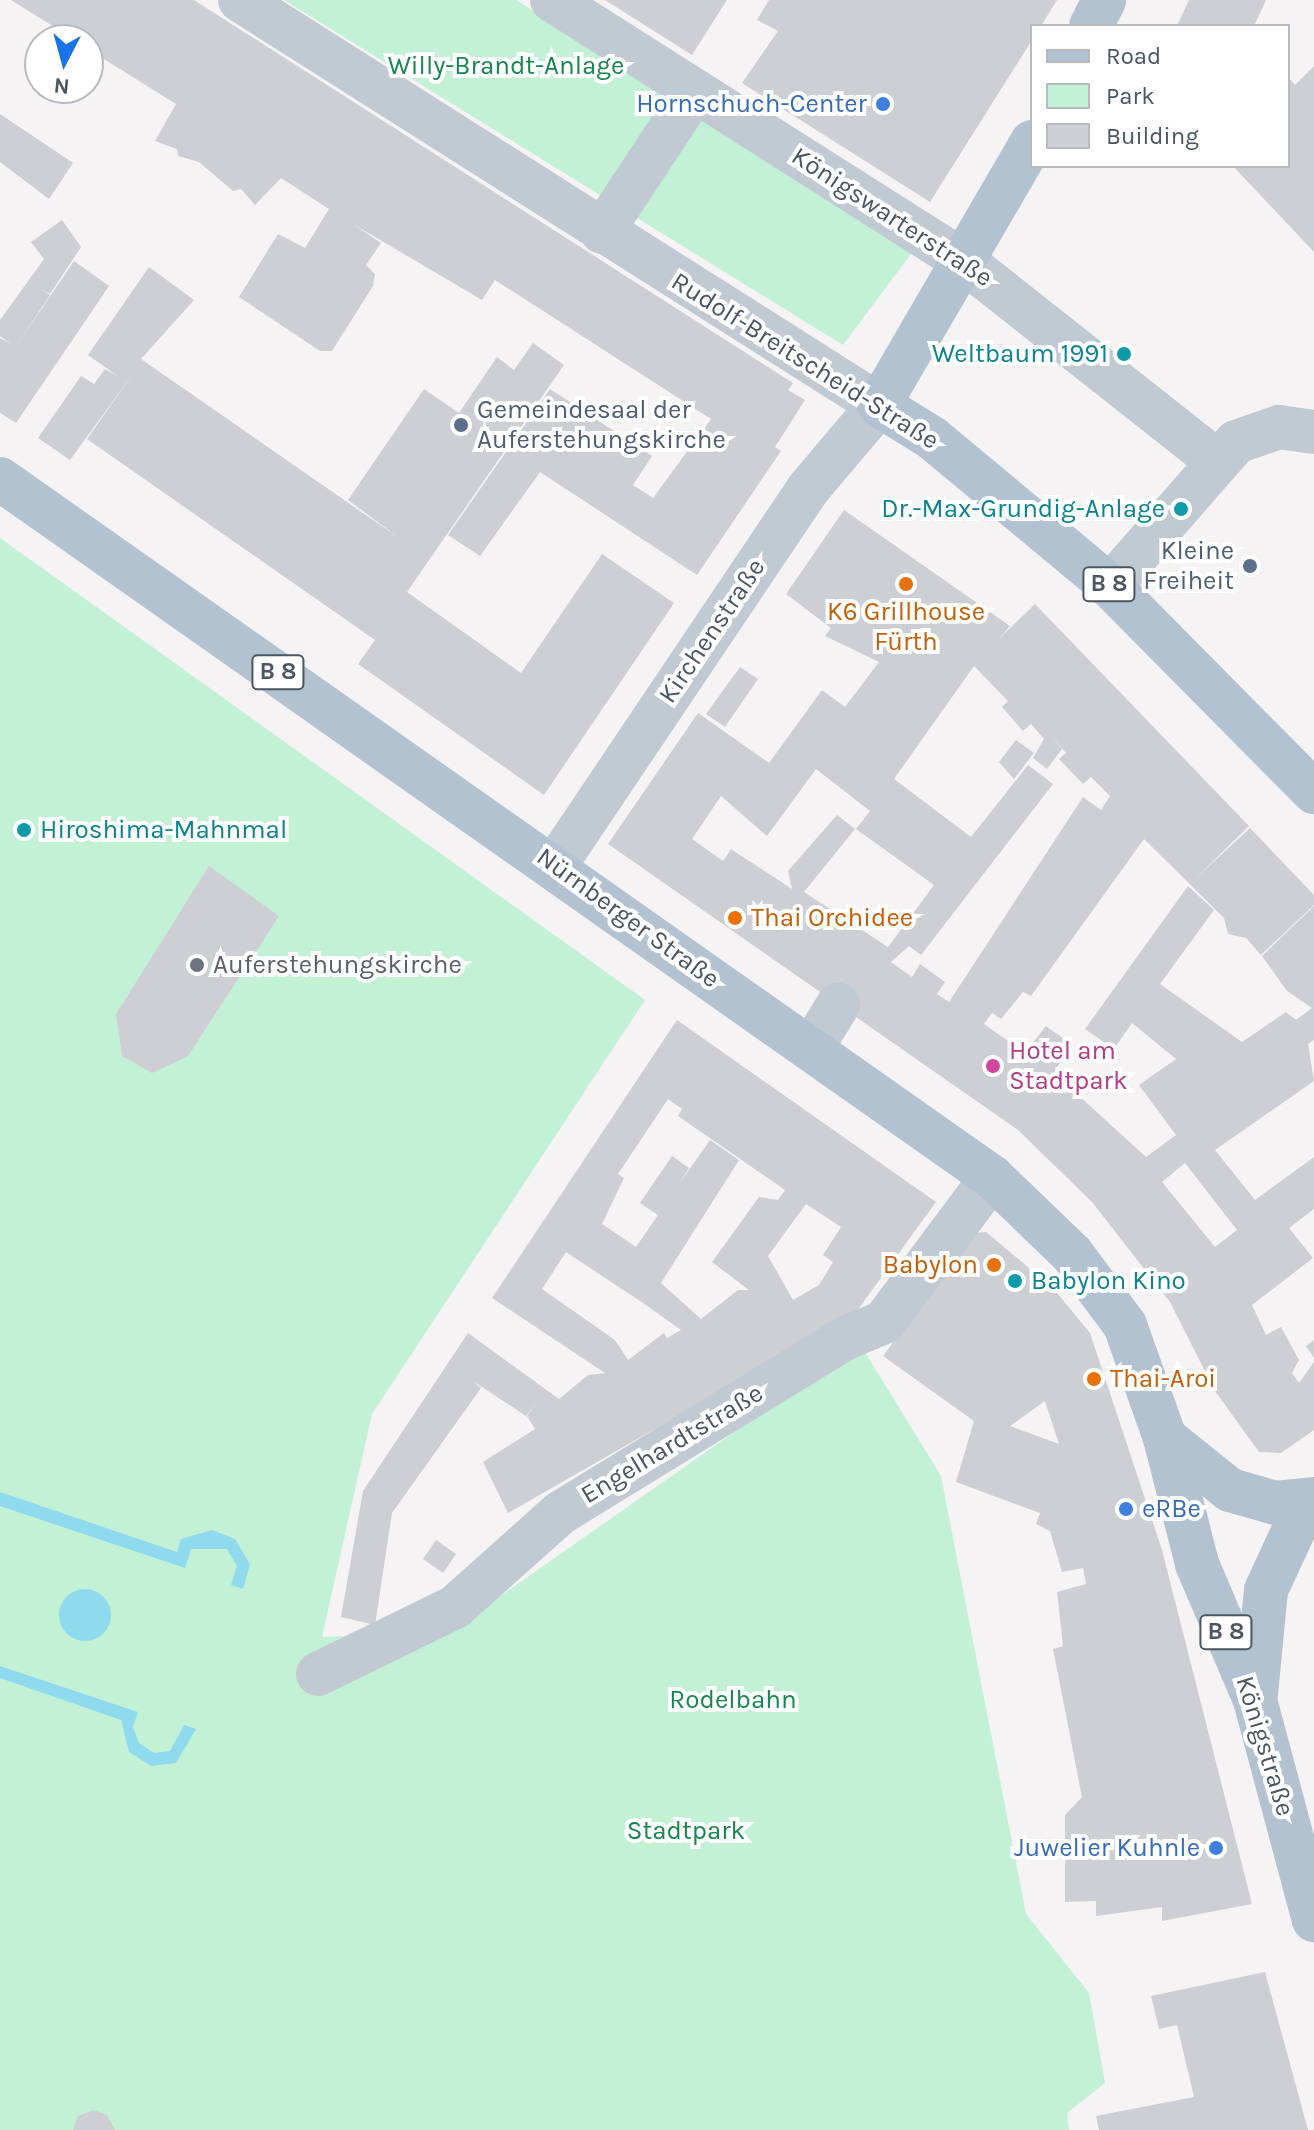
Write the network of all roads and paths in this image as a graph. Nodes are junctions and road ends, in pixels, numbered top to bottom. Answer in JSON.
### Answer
{"nodes":[{"id":1,"x":240,"y":0,"type":"edge"},
{"id":2,"x":552,"y":0,"type":"edge"},
{"id":3,"x":1104,"y":0,"type":"edge"},
{"id":4,"x":1092,"y":24,"type":"edge"},
{"id":5,"x":695,"y":91,"type":"junction"},
{"id":6,"x":1030,"y":146,"type":"edge"},
{"id":7,"x":602,"y":232,"type":"junction"},
{"id":8,"x":966,"y":263,"type":"junction"},
{"id":9,"x":879,"y":405,"type":"junction"},
{"id":10,"x":1314,"y":432,"type":"edge"},
{"id":11,"x":1215,"y":460,"type":"junction"},
{"id":12,"x":0,"y":479,"type":"edge"},
{"id":13,"x":1110,"y":586,"type":"junction"},
{"id":14,"x":1314,"y":792,"type":"edge"},
{"id":15,"x":555,"y":866,"type":"junction"},
{"id":16,"x":838,"y":1005,"type":"dead end"},
{"id":17,"x":811,"y":1049,"type":"junction"},
{"id":18,"x":992,"y":1177,"type":"junction"},
{"id":19,"x":1165,"y":1438,"type":"junction"},
{"id":20,"x":1314,"y":1499,"type":"edge"},
{"id":21,"x":1314,"y":1506,"type":"edge"},
{"id":22,"x":318,"y":1674,"type":"dead end"},
{"id":23,"x":1255,"y":1700,"type":"junction"},
{"id":24,"x":1314,"y":1920,"type":"edge"}],
"edges":[{"from":1,"to":7,"type":"street","name":"Rudolf-Breitscheid-Straße"},
{"from":2,"to":5,"type":"street","name":"Königswarterstraße"},
{"from":3,"to":4,"type":"main road"},
{"from":5,"to":7,"type":"street"},
{"from":5,"to":8,"type":"street","name":"Königswarterstraße"},
{"from":6,"to":8,"type":"main road"},
{"from":7,"to":9,"type":"street","name":"Rudolf-Breitscheid-Straße"},
{"from":8,"to":9,"type":"main road"},
{"from":8,"to":11,"type":"street","name":"Königswarterstraße"},
{"from":9,"to":13,"type":"main road","name":"Rudolf-Breitscheid-Straße","number":"B 8"},
{"from":9,"to":15,"type":"street","name":"Kirchenstraße"},
{"from":10,"to":11,"type":"street"},
{"from":11,"to":13,"type":"street"},
{"from":12,"to":15,"type":"main road","name":"Nürnberger Straße","number":"B 8"},
{"from":13,"to":14,"type":"main road","name":"Rudolf-Breitscheid-Straße","number":"B 8"},
{"from":15,"to":17,"type":"main road","name":"Nürnberger Straße","number":"B 8"},
{"from":16,"to":17,"type":"street"},
{"from":17,"to":18,"type":"main road","name":"Nürnberger Straße","number":"B 8"},
{"from":18,"to":19,"type":"main road","name":"Nürnberger Straße","number":"B 8"},
{"from":18,"to":22,"type":"street","name":"Engelhardtstraße"},
{"from":19,"to":20,"type":"main road"},
{"from":19,"to":23,"type":"main road","name":"Königstraße","number":"B 8"},
{"from":21,"to":23,"type":"main road","number":"B 8"},
{"from":23,"to":24,"type":"main road","name":"Königstraße","number":"B 8"}]}
